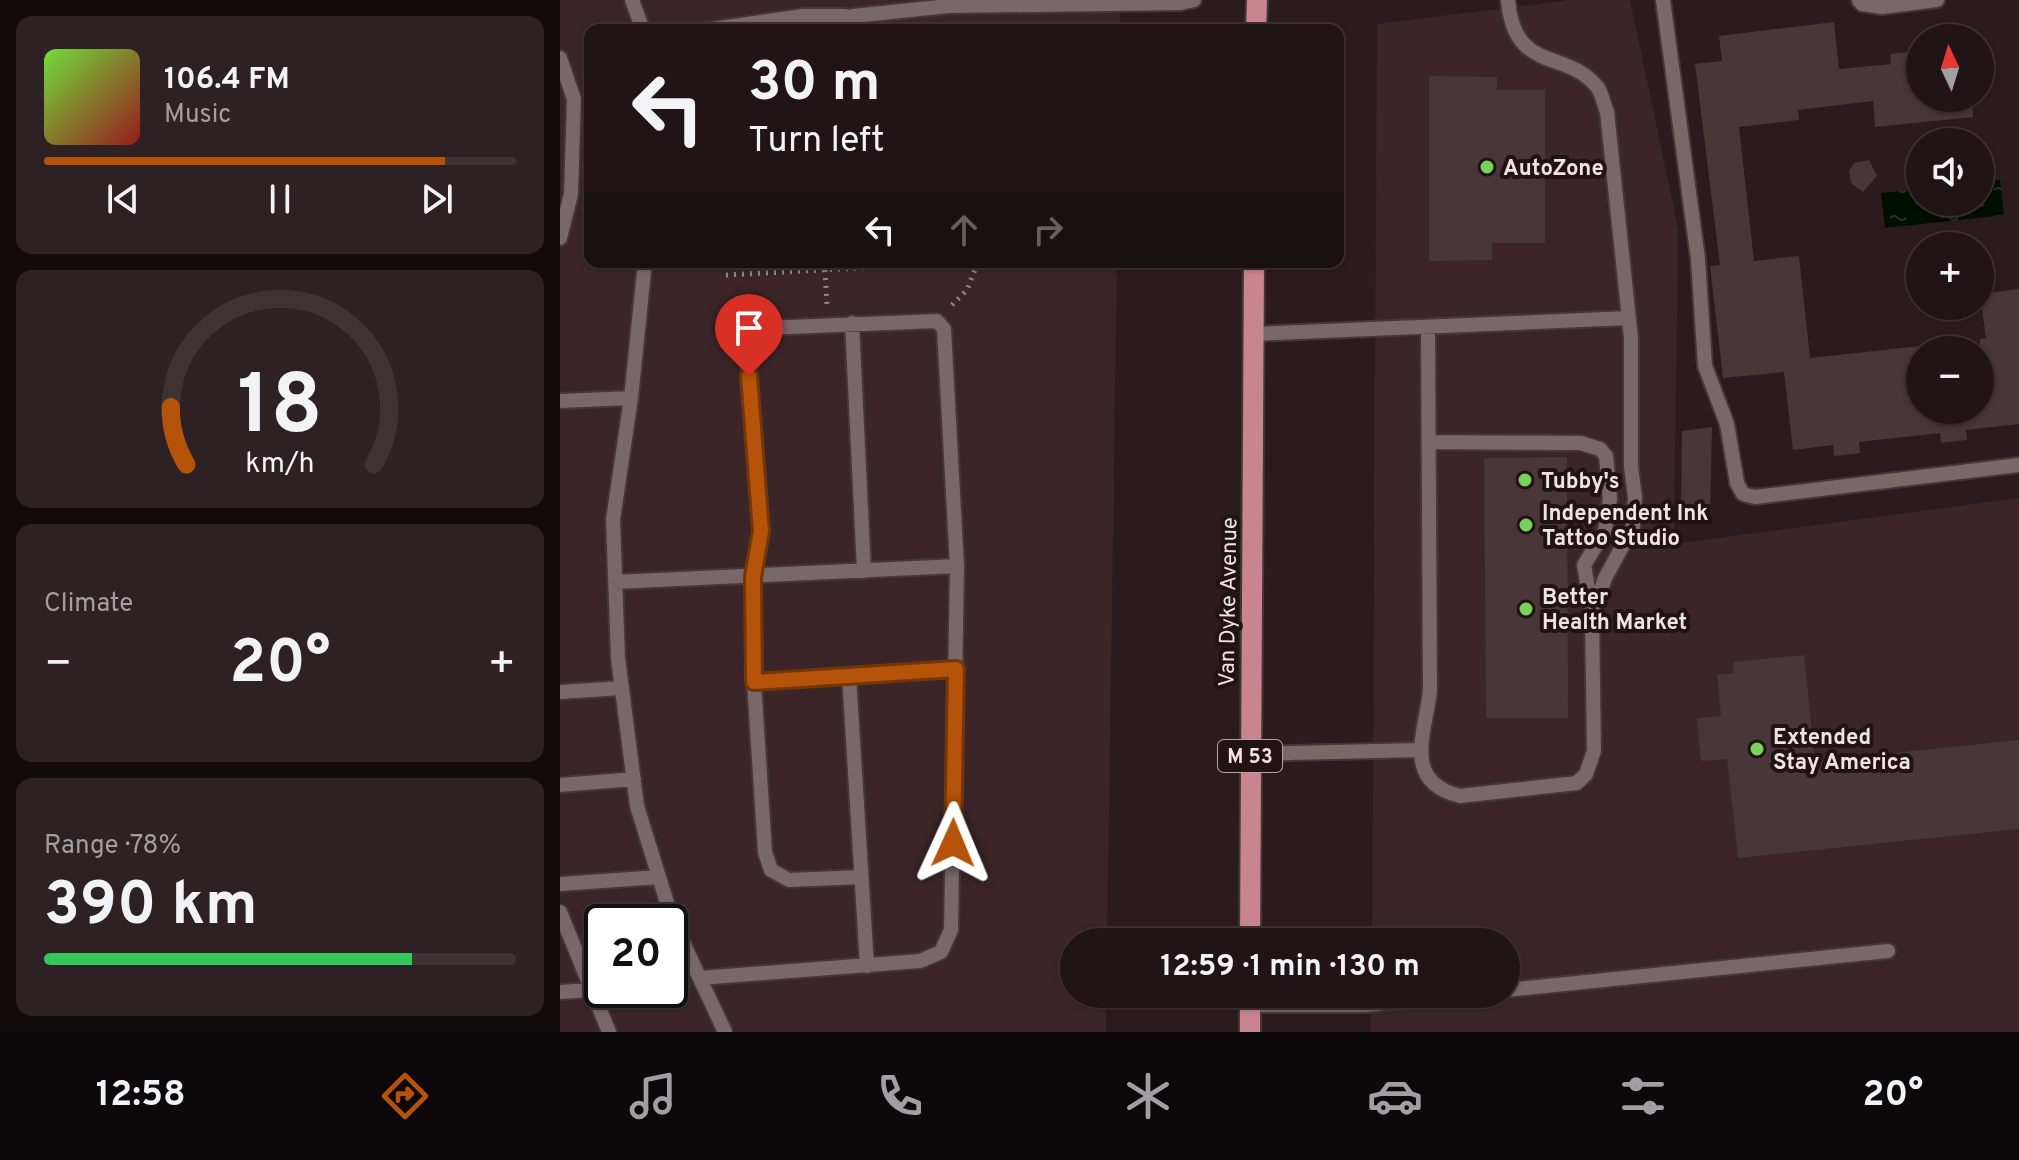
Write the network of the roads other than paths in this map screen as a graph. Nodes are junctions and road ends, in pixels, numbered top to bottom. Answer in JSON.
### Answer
{"nodes":[{"id":1,"x":632,"y":0,"type":"edge"},
{"id":2,"x":1194,"y":0,"type":"edge"},
{"id":3,"x":1257,"y":0,"type":"edge"},
{"id":4,"x":1508,"y":0,"type":"edge"},
{"id":5,"x":1663,"y":0,"type":"edge"},
{"id":6,"x":1859,"y":0,"type":"edge"},
{"id":7,"x":1937,"y":0,"type":"edge"},
{"id":8,"x":853,"y":16,"type":"junction"},
{"id":9,"x":641,"y":24,"type":"edge"},
{"id":10,"x":748,"y":24,"type":"edge"},
{"id":11,"x":835,"y":24,"type":"edge"},
{"id":12,"x":1256,"y":24,"type":"edge"},
{"id":13,"x":560,"y":58,"type":"edge"},
{"id":14,"x":567,"y":99,"type":"edge"},
{"id":15,"x":566,"y":194,"type":"edge"},
{"id":16,"x":560,"y":238,"type":"edge"},
{"id":17,"x":644,"y":268,"type":"edge"},
{"id":18,"x":1254,"y":268,"type":"edge"},
{"id":19,"x":1629,"y":318,"type":"junction"},
{"id":20,"x":852,"y":323,"type":"junction"},
{"id":21,"x":1428,"y":327,"type":"junction"},
{"id":22,"x":1253,"y":334,"type":"junction"},
{"id":23,"x":631,"y":398,"type":"junction"},
{"id":24,"x":560,"y":401,"type":"edge"},
{"id":25,"x":1429,"y":442,"type":"junction"},
{"id":26,"x":2019,"y":465,"type":"edge"},
{"id":27,"x":957,"y":566,"type":"junction"},
{"id":28,"x":864,"y":571,"type":"junction"},
{"id":29,"x":753,"y":577,"type":"junction"},
{"id":30,"x":615,"y":582,"type":"junction"},
{"id":31,"x":1592,"y":616,"type":"junction"},
{"id":32,"x":956,"y":669,"type":"junction"},
{"id":33,"x":849,"y":675,"type":"junction"},
{"id":34,"x":754,"y":682,"type":"junction"},
{"id":35,"x":622,"y":688,"type":"junction"},
{"id":36,"x":560,"y":692,"type":"edge"},
{"id":37,"x":1418,"y":750,"type":"junction"},
{"id":38,"x":1250,"y":754,"type":"junction"},
{"id":39,"x":634,"y":779,"type":"junction"},
{"id":40,"x":560,"y":785,"type":"edge"},
{"id":41,"x":659,"y":877,"type":"junction"},
{"id":42,"x":861,"y":877,"type":"junction"},
{"id":43,"x":560,"y":884,"type":"edge"},
{"id":44,"x":560,"y":912,"type":"edge"},
{"id":45,"x":1250,"y":928,"type":"edge"},
{"id":46,"x":1888,"y":951,"type":"dead end"},
{"id":47,"x":867,"y":966,"type":"junction"},
{"id":48,"x":584,"y":974,"type":"edge"},
{"id":49,"x":700,"y":978,"type":"junction"},
{"id":50,"x":1520,"y":989,"type":"edge"},
{"id":51,"x":584,"y":990,"type":"edge"},
{"id":52,"x":560,"y":992,"type":"edge"},
{"id":53,"x":598,"y":1008,"type":"edge"},
{"id":54,"x":1250,"y":1008,"type":"edge"},
{"id":55,"x":609,"y":1032,"type":"edge"},
{"id":56,"x":725,"y":1032,"type":"edge"},
{"id":57,"x":1250,"y":1032,"type":"edge"}],
"edges":[{"from":1,"to":9,"type":"lane"},
{"from":2,"to":8,"type":"lane"},
{"from":3,"to":12,"type":"main road"},
{"from":4,"to":19,"type":"lane"},
{"from":5,"to":26,"type":"lane"},
{"from":6,"to":7,"type":"lane"},
{"from":8,"to":10,"type":"lane"},
{"from":8,"to":11,"type":"lane"},
{"from":13,"to":14,"type":"lane"},
{"from":14,"to":15,"type":"lane"},
{"from":15,"to":16,"type":"lane"},
{"from":17,"to":23,"type":"lane"},
{"from":18,"to":22,"type":"main road","name":"Van Dyke Avenue","number":"M 53"},
{"from":19,"to":21,"type":"lane"},
{"from":19,"to":31,"type":"lane"},
{"from":20,"to":27,"type":"lane"},
{"from":20,"to":28,"type":"lane"},
{"from":20,"to":29,"type":"lane"},
{"from":21,"to":22,"type":"lane"},
{"from":21,"to":25,"type":"lane"},
{"from":22,"to":38,"type":"main road","name":"Van Dyke Avenue","number":"M 53"},
{"from":23,"to":24,"type":"lane"},
{"from":23,"to":30,"type":"lane"},
{"from":25,"to":31,"type":"lane"},
{"from":25,"to":37,"type":"lane"},
{"from":27,"to":28,"type":"lane"},
{"from":27,"to":32,"type":"lane"},
{"from":28,"to":29,"type":"lane"},
{"from":29,"to":30,"type":"lane"},
{"from":29,"to":34,"type":"lane"},
{"from":30,"to":35,"type":"lane"},
{"from":31,"to":37,"type":"lane"},
{"from":32,"to":33,"type":"lane"},
{"from":32,"to":47,"type":"lane"},
{"from":33,"to":34,"type":"lane"},
{"from":33,"to":42,"type":"lane"},
{"from":34,"to":42,"type":"lane"},
{"from":35,"to":36,"type":"lane"},
{"from":35,"to":39,"type":"lane"},
{"from":37,"to":38,"type":"lane"},
{"from":38,"to":45,"type":"main road","name":"Van Dyke Avenue","number":"M 53"},
{"from":39,"to":40,"type":"lane"},
{"from":39,"to":41,"type":"lane"},
{"from":41,"to":43,"type":"lane"},
{"from":41,"to":49,"type":"lane"},
{"from":42,"to":47,"type":"lane"},
{"from":44,"to":48,"type":"lane"},
{"from":46,"to":50,"type":"lane"},
{"from":47,"to":49,"type":"lane"},
{"from":49,"to":56,"type":"lane"},
{"from":51,"to":52,"type":"lane"},
{"from":53,"to":55,"type":"lane"},
{"from":54,"to":57,"type":"main road"}]}
